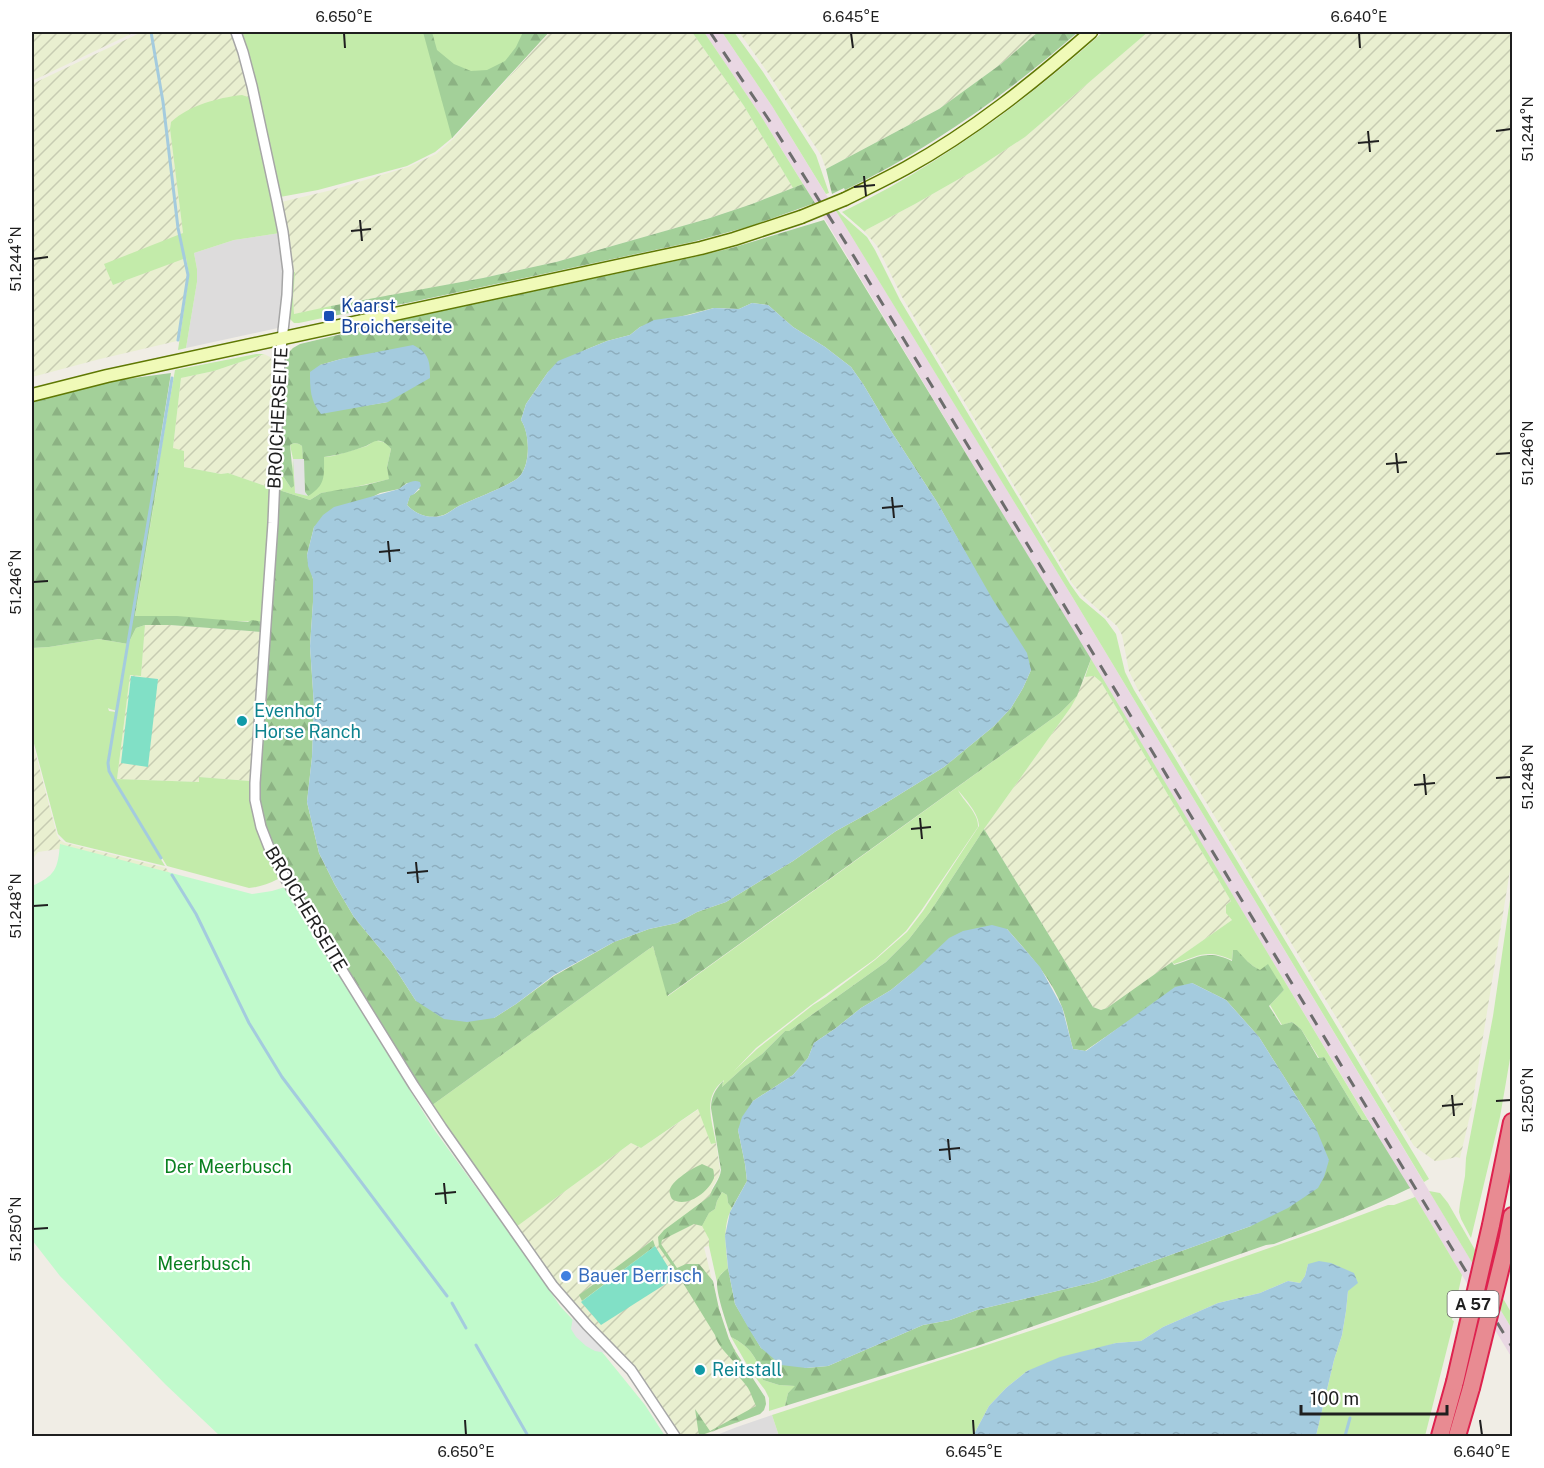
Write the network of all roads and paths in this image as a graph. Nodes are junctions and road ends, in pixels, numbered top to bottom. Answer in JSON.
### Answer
{"nodes":[{"id":1,"x":236,"y":32,"type":"edge"},
{"id":2,"x":1091,"y":32,"type":"edge"},
{"id":3,"x":283,"y":338,"type":"junction"},
{"id":4,"x":32,"y":395,"type":"edge"},
{"id":5,"x":1512,"y":1122,"type":"edge"},
{"id":6,"x":1512,"y":1216,"type":"edge"},
{"id":7,"x":675,"y":1437,"type":"edge"},
{"id":8,"x":1440,"y":1437,"type":"edge"},
{"id":9,"x":1457,"y":1437,"type":"edge"}],
"edges":[{"from":1,"to":3,"type":"street","name":"BROICHERSEITE"},
{"from":2,"to":3,"type":"main road","bridge":true},
{"from":3,"to":4,"type":"main road"},
{"from":3,"to":7,"type":"street","name":"BROICHERSEITE"},
{"from":5,"to":8,"type":"highway","number":"A 57","bridge":true},
{"from":6,"to":9,"type":"highway","number":"A 57","bridge":true}]}
